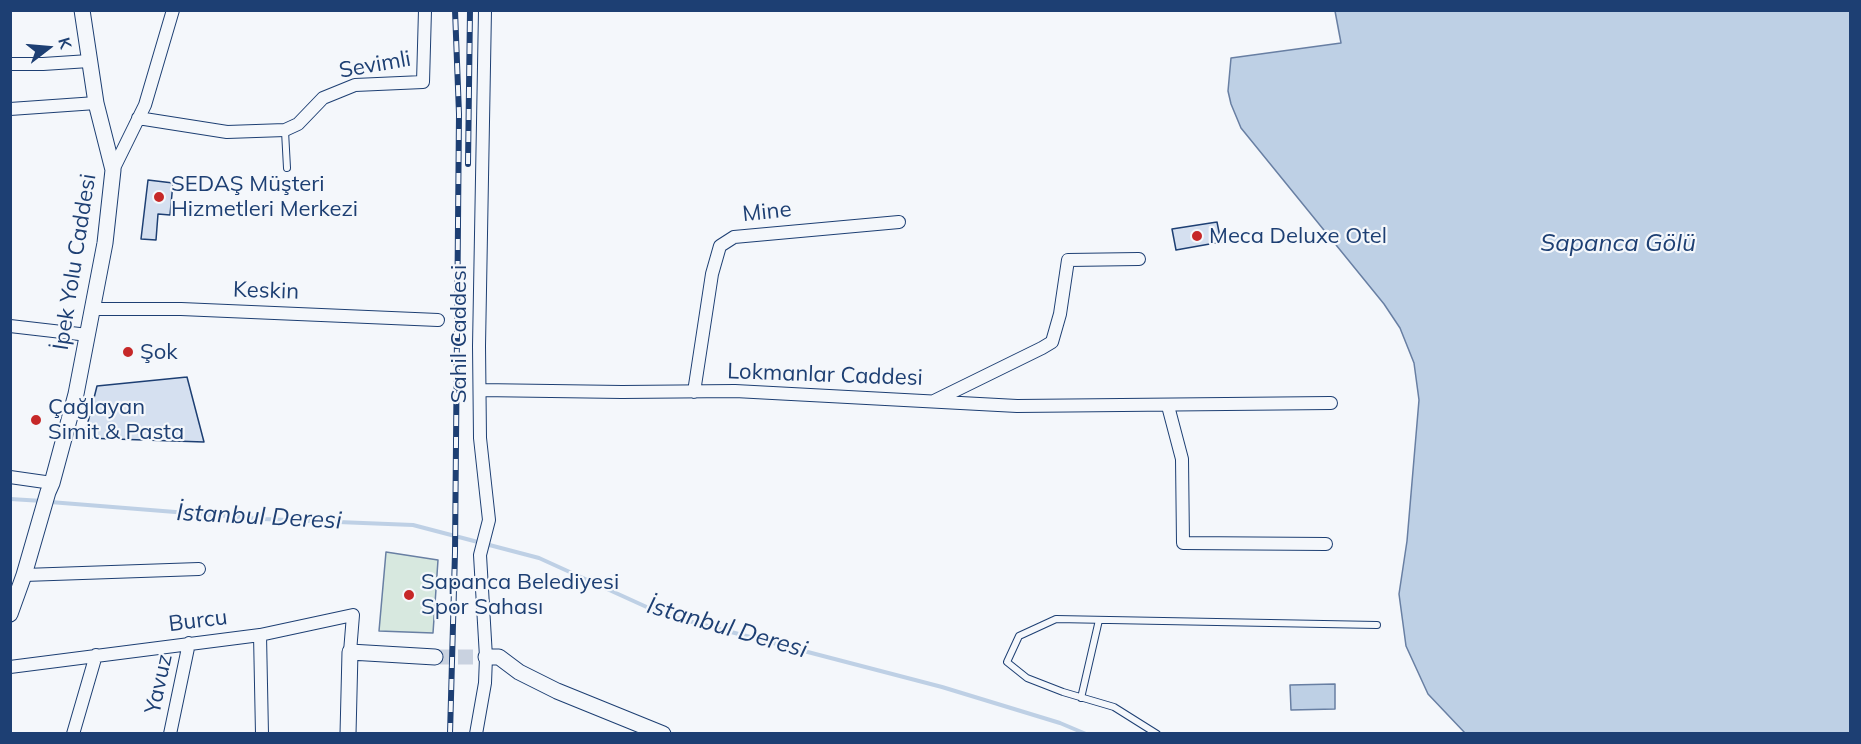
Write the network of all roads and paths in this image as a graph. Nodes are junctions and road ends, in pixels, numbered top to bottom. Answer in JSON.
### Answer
{"nodes":[{"id":1,"x":82,"y":10,"type":"edge"},
{"id":2,"x":173,"y":10,"type":"edge"},
{"id":3,"x":425,"y":10,"type":"edge"},
{"id":4,"x":485,"y":10,"type":"edge"},
{"id":5,"x":89,"y":61,"type":"junction"},
{"id":6,"x":10,"y":64,"type":"edge"},
{"id":7,"x":96,"y":104,"type":"junction"},
{"id":8,"x":10,"y":109,"type":"edge"},
{"id":9,"x":138,"y":118,"type":"junction"},
{"id":10,"x":285,"y":130,"type":"junction"},
{"id":11,"x":287,"y":168,"type":"dead end"},
{"id":12,"x":113,"y":170,"type":"junction"},
{"id":13,"x":899,"y":222,"type":"dead end"},
{"id":14,"x":1139,"y":259,"type":"dead end"},
{"id":15,"x":93,"y":309,"type":"junction"},
{"id":16,"x":438,"y":320,"type":"dead end"},
{"id":17,"x":10,"y":327,"type":"edge"},
{"id":18,"x":88,"y":335,"type":"junction"},
{"id":19,"x":480,"y":390,"type":"junction"},
{"id":20,"x":694,"y":392,"type":"junction"},
{"id":21,"x":934,"y":401,"type":"junction"},
{"id":22,"x":1331,"y":403,"type":"dead end"},
{"id":23,"x":1168,"y":406,"type":"junction"},
{"id":24,"x":10,"y":477,"type":"edge"},
{"id":25,"x":50,"y":487,"type":"junction"},
{"id":26,"x":1326,"y":544,"type":"dead end"},
{"id":27,"x":199,"y":569,"type":"dead end"},
{"id":28,"x":24,"y":575,"type":"junction"},
{"id":29,"x":10,"y":614,"type":"edge"},
{"id":30,"x":1099,"y":620,"type":"junction"},
{"id":31,"x":1377,"y":625,"type":"dead end"},
{"id":32,"x":260,"y":635,"type":"junction"},
{"id":33,"x":189,"y":643,"type":"junction"},
{"id":34,"x":350,"y":652,"type":"junction"},
{"id":35,"x":96,"y":655,"type":"junction"},
{"id":36,"x":435,"y":657,"type":"tunnel mouth"},
{"id":37,"x":486,"y":657,"type":"junction"},
{"id":38,"x":10,"y":667,"type":"edge"},
{"id":39,"x":1081,"y":698,"type":"junction"},
{"id":40,"x":73,"y":734,"type":"edge"},
{"id":41,"x":170,"y":734,"type":"edge"},
{"id":42,"x":262,"y":734,"type":"edge"},
{"id":43,"x":348,"y":734,"type":"edge"},
{"id":44,"x":476,"y":734,"type":"edge"},
{"id":45,"x":663,"y":734,"type":"edge"},
{"id":46,"x":1157,"y":734,"type":"edge"}],
"edges":[{"from":1,"to":5,"type":"street","name":"İpek Yolu Caddesi"},
{"from":2,"to":9,"type":"street"},
{"from":3,"to":10,"type":"street","name":"Sevimli"},
{"from":4,"to":19,"type":"street","name":"Sahil Caddesi"},
{"from":5,"to":6,"type":"street"},
{"from":5,"to":7,"type":"street","name":"İpek Yolu Caddesi"},
{"from":7,"to":8,"type":"street"},
{"from":7,"to":12,"type":"street","name":"İpek Yolu Caddesi"},
{"from":9,"to":10,"type":"street"},
{"from":9,"to":12,"type":"street"},
{"from":10,"to":11,"type":"lane"},
{"from":12,"to":15,"type":"street","name":"İpek Yolu Caddesi"},
{"from":13,"to":20,"type":"street","name":"Mine"},
{"from":14,"to":21,"type":"street"},
{"from":15,"to":16,"type":"street","name":"Keskin"},
{"from":15,"to":18,"type":"street","name":"İpek Yolu Caddesi"},
{"from":17,"to":18,"type":"street"},
{"from":18,"to":25,"type":"street","name":"İpek Yolu Caddesi"},
{"from":19,"to":20,"type":"street","name":"Lokmanlar Caddesi"},
{"from":19,"to":37,"type":"street","name":"Sahil Caddesi"},
{"from":20,"to":21,"type":"street","name":"Lokmanlar Caddesi"},
{"from":21,"to":23,"type":"street","name":"Lokmanlar Caddesi"},
{"from":22,"to":23,"type":"street","name":"Lokmanlar Caddesi"},
{"from":23,"to":26,"type":"street"},
{"from":24,"to":25,"type":"street"},
{"from":25,"to":28,"type":"street","name":"İpek Yolu Caddesi"},
{"from":27,"to":28,"type":"street"},
{"from":28,"to":29,"type":"street","name":"İpek Yolu Caddesi"},
{"from":30,"to":31,"type":"lane"},
{"from":30,"to":39,"type":"lane"},
{"from":30,"to":39,"type":"lane"},
{"from":32,"to":33,"type":"street","name":"Burcu"},
{"from":32,"to":34,"type":"street","name":"Burcu"},
{"from":32,"to":42,"type":"street"},
{"from":33,"to":35,"type":"street","name":"Burcu"},
{"from":33,"to":41,"type":"street","name":"Yavuz"},
{"from":34,"to":36,"type":"street"},
{"from":34,"to":43,"type":"street"},
{"from":35,"to":38,"type":"street","name":"Burcu"},
{"from":35,"to":40,"type":"street"},
{"from":37,"to":44,"type":"street","name":"Sahil Caddesi"},
{"from":37,"to":45,"type":"street"},
{"from":39,"to":46,"type":"lane"}]}
